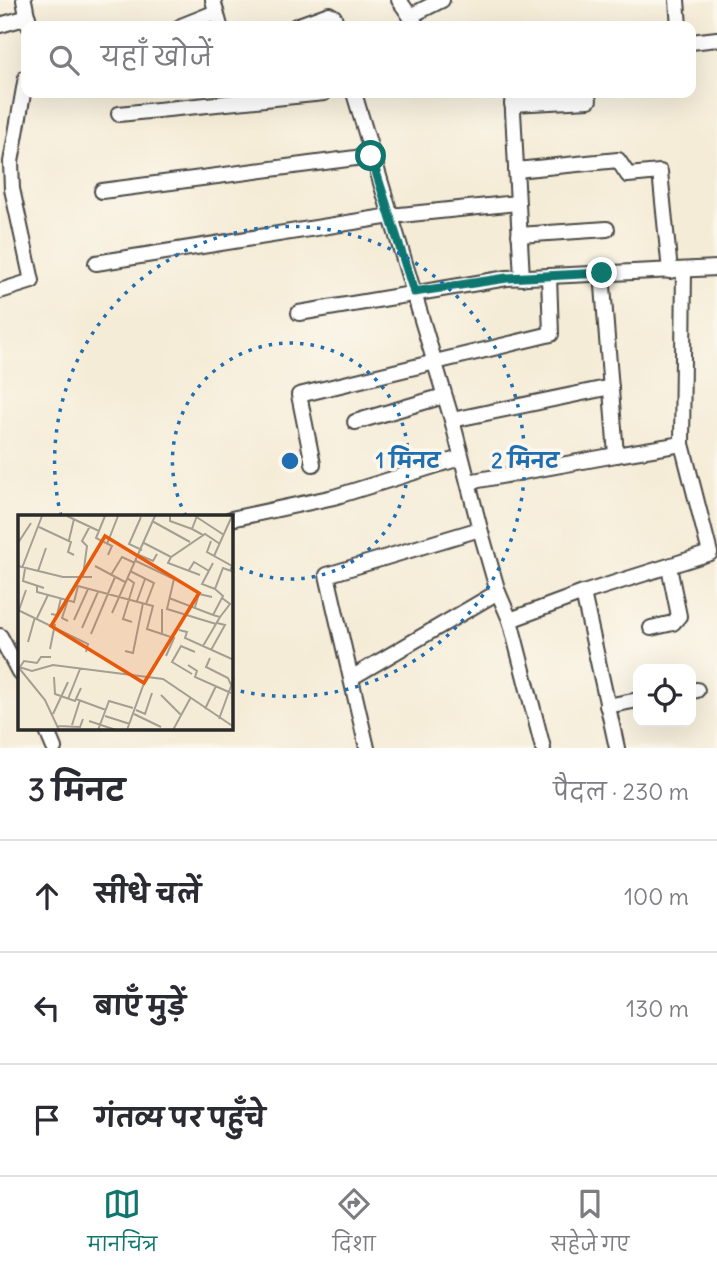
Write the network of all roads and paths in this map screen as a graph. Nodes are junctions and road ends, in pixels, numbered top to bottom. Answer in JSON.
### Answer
{"nodes":[{"id":1,"x":24,"y":0,"type":"edge"},
{"id":2,"x":328,"y":0,"type":"edge"},
{"id":3,"x":399,"y":0,"type":"edge"},
{"id":4,"x":442,"y":0,"type":"edge"},
{"id":5,"x":677,"y":0,"type":"edge"},
{"id":6,"x":216,"y":13,"type":"edge"},
{"id":7,"x":28,"y":21,"type":"edge"},
{"id":8,"x":194,"y":21,"type":"edge"},
{"id":9,"x":310,"y":21,"type":"edge"},
{"id":10,"x":334,"y":21,"type":"edge"},
{"id":11,"x":335,"y":21,"type":"edge"},
{"id":12,"x":414,"y":21,"type":"edge"},
{"id":13,"x":679,"y":21,"type":"edge"},
{"id":14,"x":21,"y":23,"type":"edge"},
{"id":15,"x":0,"y":25,"type":"edge"},
{"id":16,"x":717,"y":39,"type":"edge"},
{"id":17,"x":696,"y":41,"type":"edge"},
{"id":18,"x":22,"y":98,"type":"edge"},
{"id":19,"x":275,"y":98,"type":"edge"},
{"id":20,"x":355,"y":98,"type":"edge"},
{"id":21,"x":512,"y":98,"type":"edge"},
{"id":22,"x":589,"y":100,"type":"dead end"},
{"id":23,"x":119,"y":114,"type":"dead end"},
{"id":24,"x":371,"y":156,"type":"junction"},
{"id":25,"x":516,"y":170,"type":"junction"},
{"id":26,"x":102,"y":191,"type":"dead end"},
{"id":27,"x":517,"y":203,"type":"junction"},
{"id":28,"x":391,"y":216,"type":"junction"},
{"id":29,"x":607,"y":229,"type":"dead end"},
{"id":30,"x":519,"y":235,"type":"junction"},
{"id":31,"x":96,"y":263,"type":"dead end"},
{"id":32,"x":717,"y":268,"type":"edge"},
{"id":33,"x":677,"y":270,"type":"junction"},
{"id":34,"x":602,"y":273,"type":"junction"},
{"id":35,"x":549,"y":276,"type":"junction"},
{"id":36,"x":522,"y":278,"type":"junction"},
{"id":37,"x":0,"y":291,"type":"edge"},
{"id":38,"x":414,"y":292,"type":"junction"},
{"id":39,"x":299,"y":313,"type":"dead end"},
{"id":40,"x":433,"y":361,"type":"junction"},
{"id":41,"x":611,"y":387,"type":"junction"},
{"id":42,"x":444,"y":396,"type":"junction"},
{"id":43,"x":452,"y":420,"type":"junction"},
{"id":44,"x":355,"y":422,"type":"dead end"},
{"id":45,"x":682,"y":444,"type":"junction"},
{"id":46,"x":616,"y":455,"type":"junction"},
{"id":47,"x":460,"y":458,"type":"junction"},
{"id":48,"x":313,"y":464,"type":"dead end"},
{"id":49,"x":468,"y":482,"type":"junction"},
{"id":50,"x":233,"y":519,"type":"edge"},
{"id":51,"x":480,"y":529,"type":"junction"},
{"id":52,"x":669,"y":567,"type":"junction"},
{"id":53,"x":498,"y":592,"type":"junction"},
{"id":54,"x":583,"y":593,"type":"junction"},
{"id":55,"x":510,"y":620,"type":"junction"},
{"id":56,"x":650,"y":628,"type":"dead end"},
{"id":57,"x":0,"y":636,"type":"edge"},
{"id":58,"x":18,"y":670,"type":"edge"},
{"id":59,"x":351,"y":678,"type":"junction"},
{"id":60,"x":633,"y":701,"type":"edge"},
{"id":61,"x":607,"y":706,"type":"junction"},
{"id":62,"x":46,"y":730,"type":"edge"},
{"id":63,"x":54,"y":748,"type":"edge"},
{"id":64,"x":367,"y":748,"type":"edge"},
{"id":65,"x":542,"y":748,"type":"edge"},
{"id":66,"x":617,"y":748,"type":"edge"}],
"edges":[{"from":1,"to":7,"type":"street"},
{"from":2,"to":11,"type":"street"},
{"from":3,"to":12,"type":"street"},
{"from":4,"to":12,"type":"street"},
{"from":5,"to":13,"type":"street"},
{"from":6,"to":8,"type":"street"},
{"from":9,"to":10,"type":"street"},
{"from":14,"to":15,"type":"street"},
{"from":16,"to":17,"type":"street"},
{"from":18,"to":37,"type":"street"},
{"from":19,"to":23,"type":"street"},
{"from":20,"to":24,"type":"street"},
{"from":21,"to":22,"type":"street"},
{"from":21,"to":25,"type":"street"},
{"from":24,"to":26,"type":"street"},
{"from":24,"to":28,"type":"street"},
{"from":25,"to":27,"type":"street"},
{"from":25,"to":33,"type":"street"},
{"from":27,"to":28,"type":"street"},
{"from":27,"to":30,"type":"street"},
{"from":28,"to":31,"type":"street"},
{"from":28,"to":38,"type":"street"},
{"from":29,"to":30,"type":"street"},
{"from":30,"to":36,"type":"street"},
{"from":32,"to":33,"type":"street"},
{"from":33,"to":34,"type":"street"},
{"from":33,"to":45,"type":"street"},
{"from":34,"to":35,"type":"street"},
{"from":34,"to":41,"type":"street"},
{"from":35,"to":36,"type":"street"},
{"from":35,"to":40,"type":"street"},
{"from":36,"to":38,"type":"street"},
{"from":38,"to":39,"type":"street"},
{"from":38,"to":40,"type":"street"},
{"from":40,"to":42,"type":"street"},
{"from":40,"to":48,"type":"street"},
{"from":41,"to":43,"type":"street"},
{"from":41,"to":46,"type":"street"},
{"from":42,"to":43,"type":"street"},
{"from":42,"to":44,"type":"street"},
{"from":43,"to":47,"type":"street"},
{"from":45,"to":46,"type":"street"},
{"from":45,"to":52,"type":"street"},
{"from":46,"to":49,"type":"street"},
{"from":47,"to":49,"type":"street"},
{"from":47,"to":50,"type":"street"},
{"from":49,"to":51,"type":"street"},
{"from":51,"to":53,"type":"street"},
{"from":51,"to":59,"type":"street"},
{"from":52,"to":54,"type":"street"},
{"from":52,"to":56,"type":"street"},
{"from":53,"to":55,"type":"street"},
{"from":53,"to":59,"type":"street"},
{"from":54,"to":55,"type":"street"},
{"from":54,"to":61,"type":"street"},
{"from":55,"to":65,"type":"street"},
{"from":57,"to":58,"type":"street"},
{"from":59,"to":64,"type":"street"},
{"from":60,"to":61,"type":"street"},
{"from":61,"to":66,"type":"street"},
{"from":62,"to":63,"type":"street"}]}
